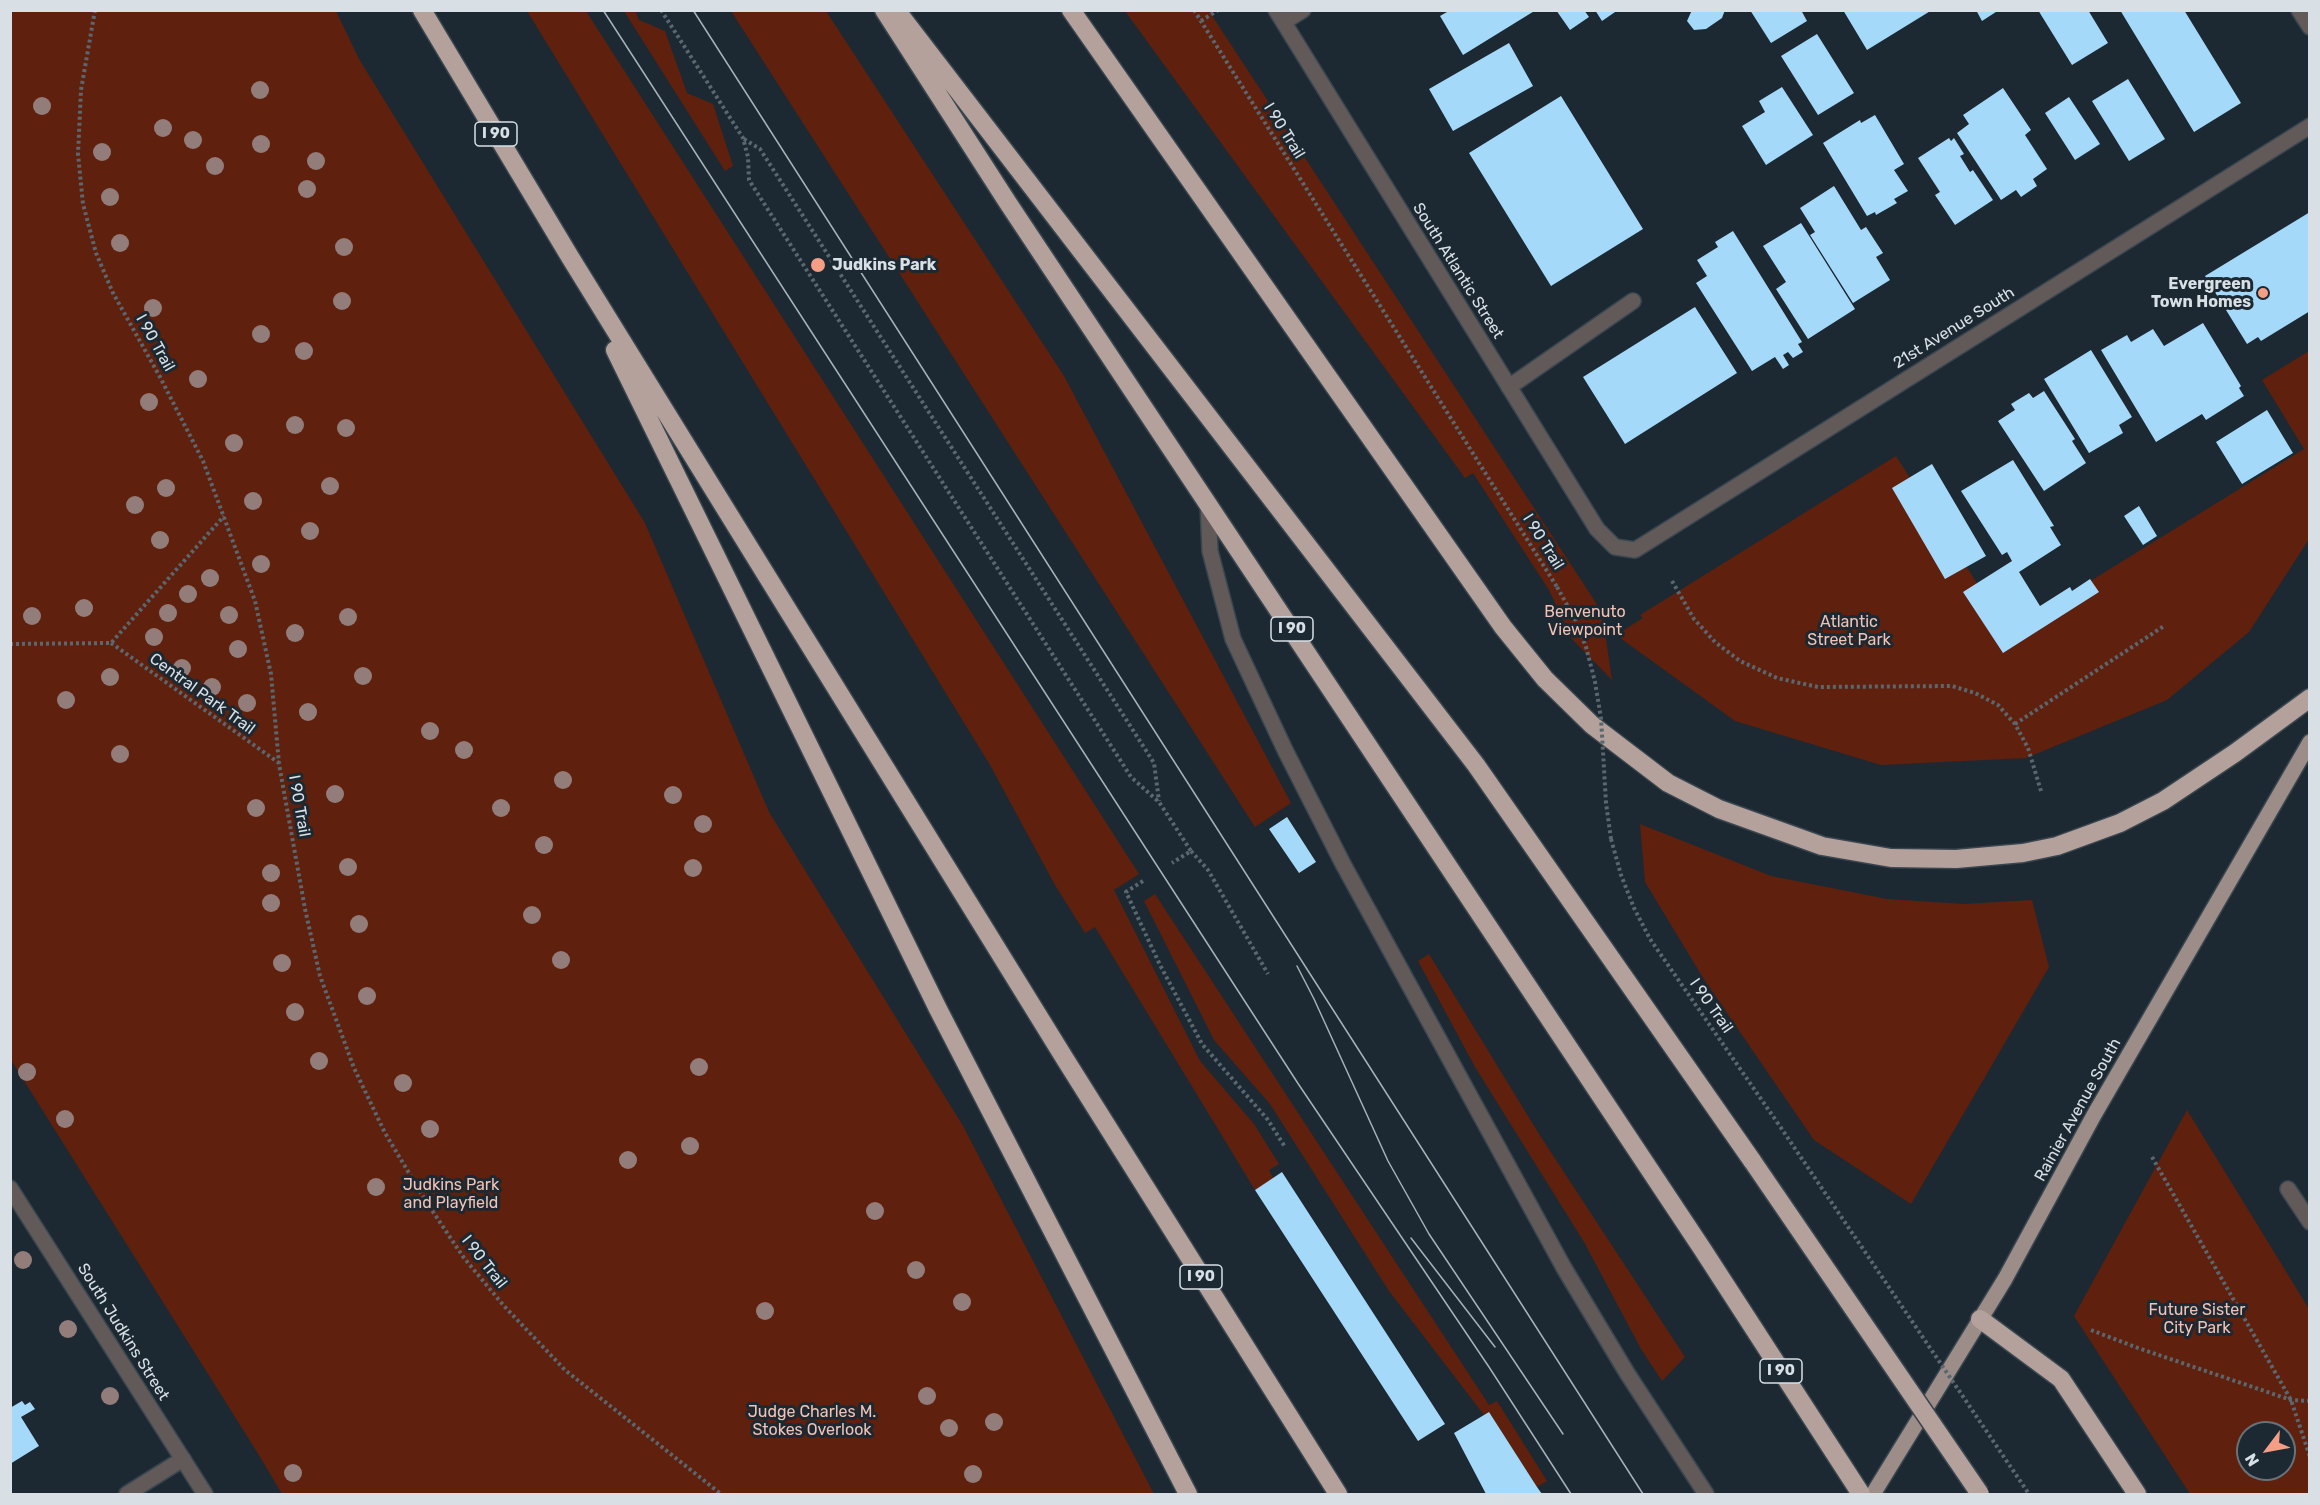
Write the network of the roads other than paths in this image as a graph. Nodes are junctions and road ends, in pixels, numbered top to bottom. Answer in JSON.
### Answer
{"nodes":[{"id":1,"x":422,"y":10,"type":"edge"},
{"id":2,"x":884,"y":10,"type":"edge"},
{"id":3,"x":896,"y":10,"type":"edge"},
{"id":4,"x":1071,"y":10,"type":"edge"},
{"id":5,"x":1303,"y":10,"type":"edge"},
{"id":6,"x":2299,"y":10,"type":"edge"},
{"id":7,"x":1280,"y":16,"type":"edge"},
{"id":8,"x":2310,"y":27,"type":"edge"},
{"id":9,"x":2310,"y":126,"type":"edge"},
{"id":10,"x":570,"y":257,"type":"junction"},
{"id":11,"x":1633,"y":301,"type":"dead end"},
{"id":12,"x":1509,"y":387,"type":"junction"},
{"id":13,"x":1208,"y":503,"type":"junction"},
{"id":14,"x":1615,"y":547,"type":"joint"},
{"id":15,"x":2310,"y":698,"type":"edge"},
{"id":16,"x":2310,"y":741,"type":"edge"},
{"id":17,"x":10,"y":1188,"type":"edge"},
{"id":18,"x":2288,"y":1189,"type":"dead end"},
{"id":19,"x":2310,"y":1222,"type":"edge"},
{"id":20,"x":1980,"y":1319,"type":"junction"},
{"id":21,"x":183,"y":1459,"type":"junction"},
{"id":22,"x":127,"y":1494,"type":"edge"},
{"id":23,"x":205,"y":1494,"type":"edge"},
{"id":24,"x":1188,"y":1494,"type":"edge"},
{"id":25,"x":1338,"y":1494,"type":"edge"},
{"id":26,"x":1706,"y":1494,"type":"edge"},
{"id":27,"x":1861,"y":1494,"type":"edge"},
{"id":28,"x":1873,"y":1494,"type":"edge"},
{"id":29,"x":1980,"y":1494,"type":"edge"},
{"id":30,"x":2137,"y":1494,"type":"edge"}],
"edges":[{"from":1,"to":10,"type":"highway","number":"I 90"},
{"from":2,"to":13,"type":"highway","number":"I 90"},
{"from":3,"to":29,"type":"highway","bridge":true},
{"from":4,"to":15,"type":"highway"},
{"from":5,"to":7,"type":"street"},
{"from":6,"to":8,"type":"street"},
{"from":7,"to":12,"type":"street","name":"South Atlantic Street"},
{"from":9,"to":14,"type":"street","name":"21st Avenue South"},
{"from":10,"to":24,"type":"highway"},
{"from":10,"to":25,"type":"highway","number":"I 90"},
{"from":11,"to":12,"type":"street"},
{"from":12,"to":14,"type":"street","name":"South Atlantic Street"},
{"from":13,"to":26,"type":"street"},
{"from":13,"to":27,"type":"highway","number":"I 90"},
{"from":16,"to":20,"type":"main road","name":"Rainier Avenue South"},
{"from":17,"to":21,"type":"street","name":"South Judkins Street"},
{"from":18,"to":19,"type":"street"},
{"from":20,"to":28,"type":"main road","name":"Rainier Avenue South"},
{"from":20,"to":30,"type":"highway"},
{"from":21,"to":22,"type":"street"},
{"from":21,"to":23,"type":"street","name":"South Judkins Street"}]}
